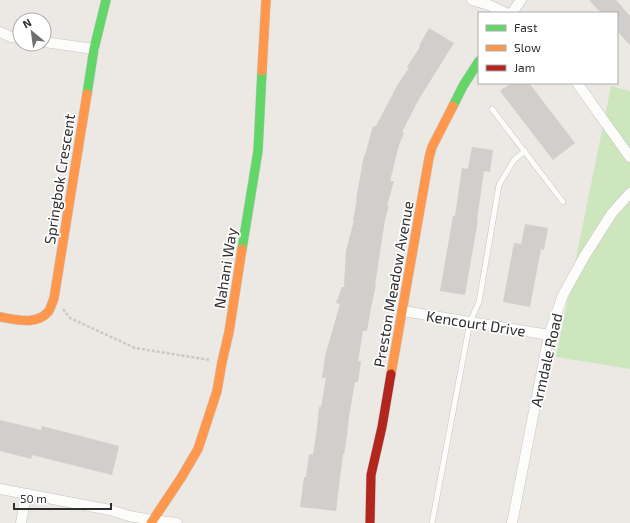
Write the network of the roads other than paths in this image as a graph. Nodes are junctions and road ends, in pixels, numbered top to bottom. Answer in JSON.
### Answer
{"nodes":[{"id":1,"x":106,"y":0,"type":"edge"},
{"id":2,"x":266,"y":0,"type":"edge"},
{"id":3,"x":472,"y":0,"type":"edge"},
{"id":4,"x":521,"y":0,"type":"edge"},
{"id":5,"x":504,"y":12,"type":"edge"},
{"id":6,"x":513,"y":12,"type":"edge"},
{"id":7,"x":0,"y":32,"type":"edge"},
{"id":8,"x":12,"y":37,"type":"edge"},
{"id":9,"x":52,"y":43,"type":"edge"},
{"id":10,"x":94,"y":49,"type":"junction"},
{"id":11,"x":478,"y":63,"type":"edge"},
{"id":12,"x":578,"y":84,"type":"edge"},
{"id":13,"x":492,"y":109,"type":"dead end"},
{"id":14,"x":525,"y":151,"type":"junction"},
{"id":15,"x":630,"y":157,"type":"edge"},
{"id":16,"x":630,"y":193,"type":"edge"},
{"id":17,"x":563,"y":202,"type":"dead end"},
{"id":18,"x":403,"y":311,"type":"junction"},
{"id":19,"x":0,"y":317,"type":"edge"},
{"id":20,"x":470,"y":322,"type":"junction"},
{"id":21,"x":549,"y":335,"type":"junction"},
{"id":22,"x":0,"y":489,"type":"edge"},
{"id":23,"x":26,"y":494,"type":"junction"},
{"id":24,"x":151,"y":522,"type":"edge"},
{"id":25,"x":21,"y":523,"type":"edge"},
{"id":26,"x":177,"y":523,"type":"edge"},
{"id":27,"x":370,"y":523,"type":"edge"},
{"id":28,"x":432,"y":523,"type":"edge"},
{"id":29,"x":512,"y":523,"type":"edge"}],
"edges":[{"from":1,"to":10,"type":"street","name":"Springbok Crescent"},
{"from":2,"to":24,"type":"street","name":"Nahani Way"},
{"from":3,"to":5,"type":"street"},
{"from":4,"to":6,"type":"street"},
{"from":7,"to":8,"type":"street"},
{"from":9,"to":10,"type":"street"},
{"from":10,"to":19,"type":"street","name":"Springbok Crescent"},
{"from":11,"to":18,"type":"street","name":"Preston Meadow Avenue"},
{"from":12,"to":15,"type":"street"},
{"from":13,"to":14,"type":"lane"},
{"from":14,"to":17,"type":"lane"},
{"from":14,"to":20,"type":"lane"},
{"from":16,"to":21,"type":"street","name":"Armdale Road"},
{"from":18,"to":20,"type":"street","name":"Kencourt Drive"},
{"from":18,"to":27,"type":"street","name":"Preston Meadow Avenue"},
{"from":20,"to":21,"type":"street","name":"Kencourt Drive"},
{"from":20,"to":28,"type":"lane"},
{"from":21,"to":29,"type":"street","name":"Armdale Road"},
{"from":22,"to":23,"type":"street"},
{"from":23,"to":24,"type":"street"},
{"from":23,"to":25,"type":"street"},
{"from":24,"to":26,"type":"street"}]}
